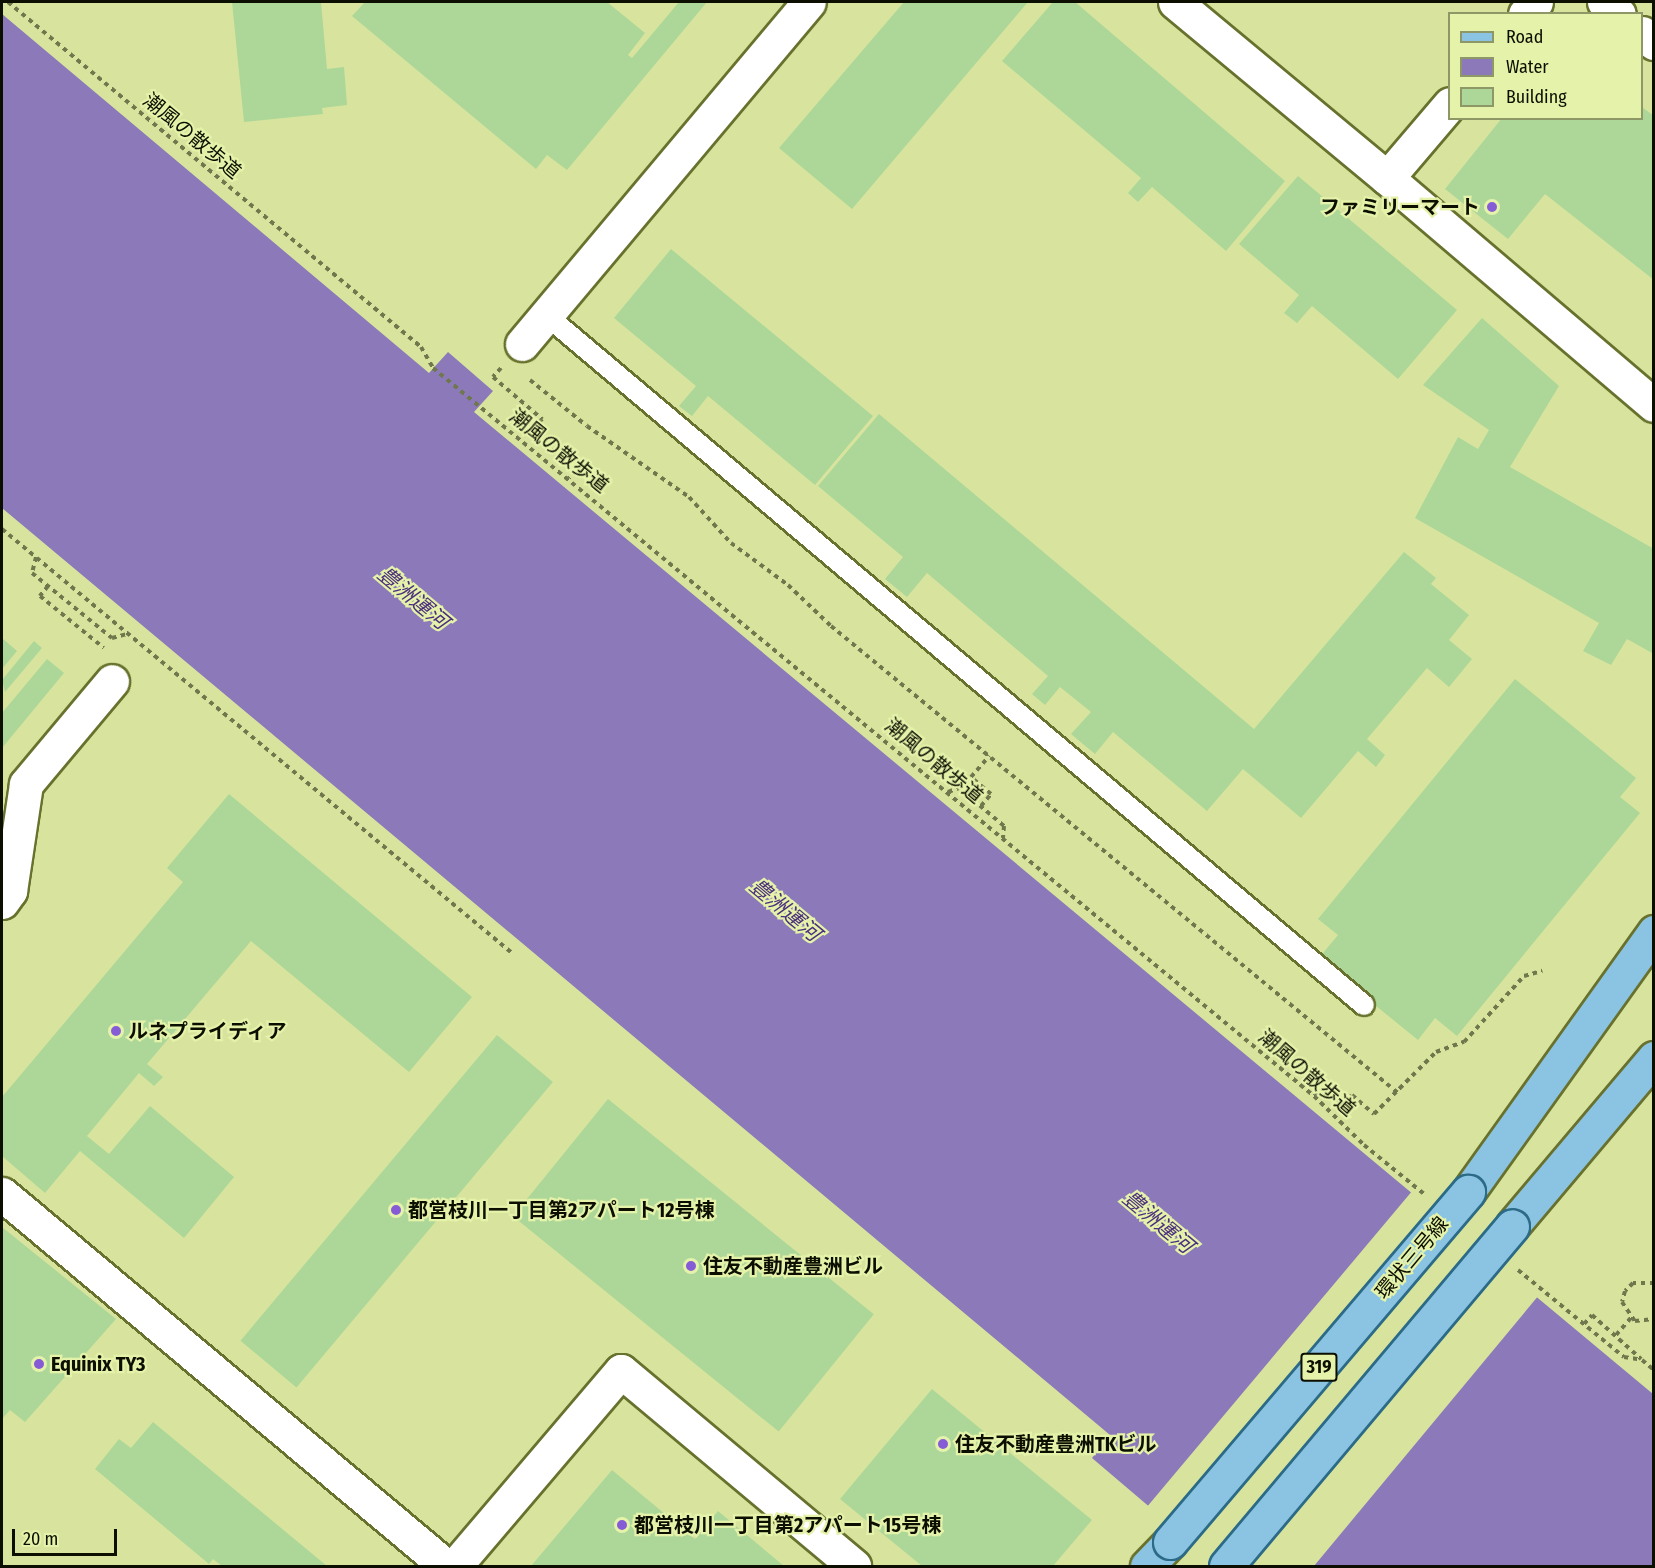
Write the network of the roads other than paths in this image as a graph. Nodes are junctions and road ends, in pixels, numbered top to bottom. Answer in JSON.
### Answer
{"nodes":[{"id":1,"x":808,"y":2,"type":"edge"},
{"id":2,"x":1175,"y":2,"type":"edge"},
{"id":3,"x":1604,"y":2,"type":"edge"},
{"id":4,"x":1616,"y":12,"type":"edge"},
{"id":5,"x":1448,"y":105,"type":"edge"},
{"id":6,"x":1387,"y":178,"type":"junction"},
{"id":7,"x":546,"y":315,"type":"junction"},
{"id":8,"x":522,"y":344,"type":"dead end"},
{"id":9,"x":1653,"y":405,"type":"edge"},
{"id":10,"x":110,"y":667,"type":"road end"},
{"id":11,"x":10,"y":829,"type":"edge"},
{"id":12,"x":2,"y":902,"type":"edge"},
{"id":13,"x":1653,"y":932,"type":"edge"},
{"id":14,"x":1364,"y":1005,"type":"dead end"},
{"id":15,"x":1653,"y":1058,"type":"edge"},
{"id":16,"x":2,"y":1194,"type":"edge"},
{"id":17,"x":446,"y":1566,"type":"edge"},
{"id":18,"x":455,"y":1566,"type":"edge"},
{"id":19,"x":854,"y":1566,"type":"edge"},
{"id":20,"x":1146,"y":1566,"type":"edge"},
{"id":21,"x":1226,"y":1566,"type":"edge"}],
"edges":[{"from":1,"to":7,"type":"street"},
{"from":2,"to":6,"type":"street"},
{"from":3,"to":4,"type":"street"},
{"from":5,"to":6,"type":"street"},
{"from":6,"to":9,"type":"street"},
{"from":7,"to":8,"type":"street"},
{"from":7,"to":14,"type":"lane"},
{"from":10,"to":11,"type":"street"},
{"from":11,"to":12,"type":"street"},
{"from":13,"to":20,"type":"main road","name":"環状三号線","number":"319","bridge":true},
{"from":15,"to":21,"type":"main road","bridge":true},
{"from":16,"to":17,"type":"street"},
{"from":18,"to":19,"type":"street"}]}
